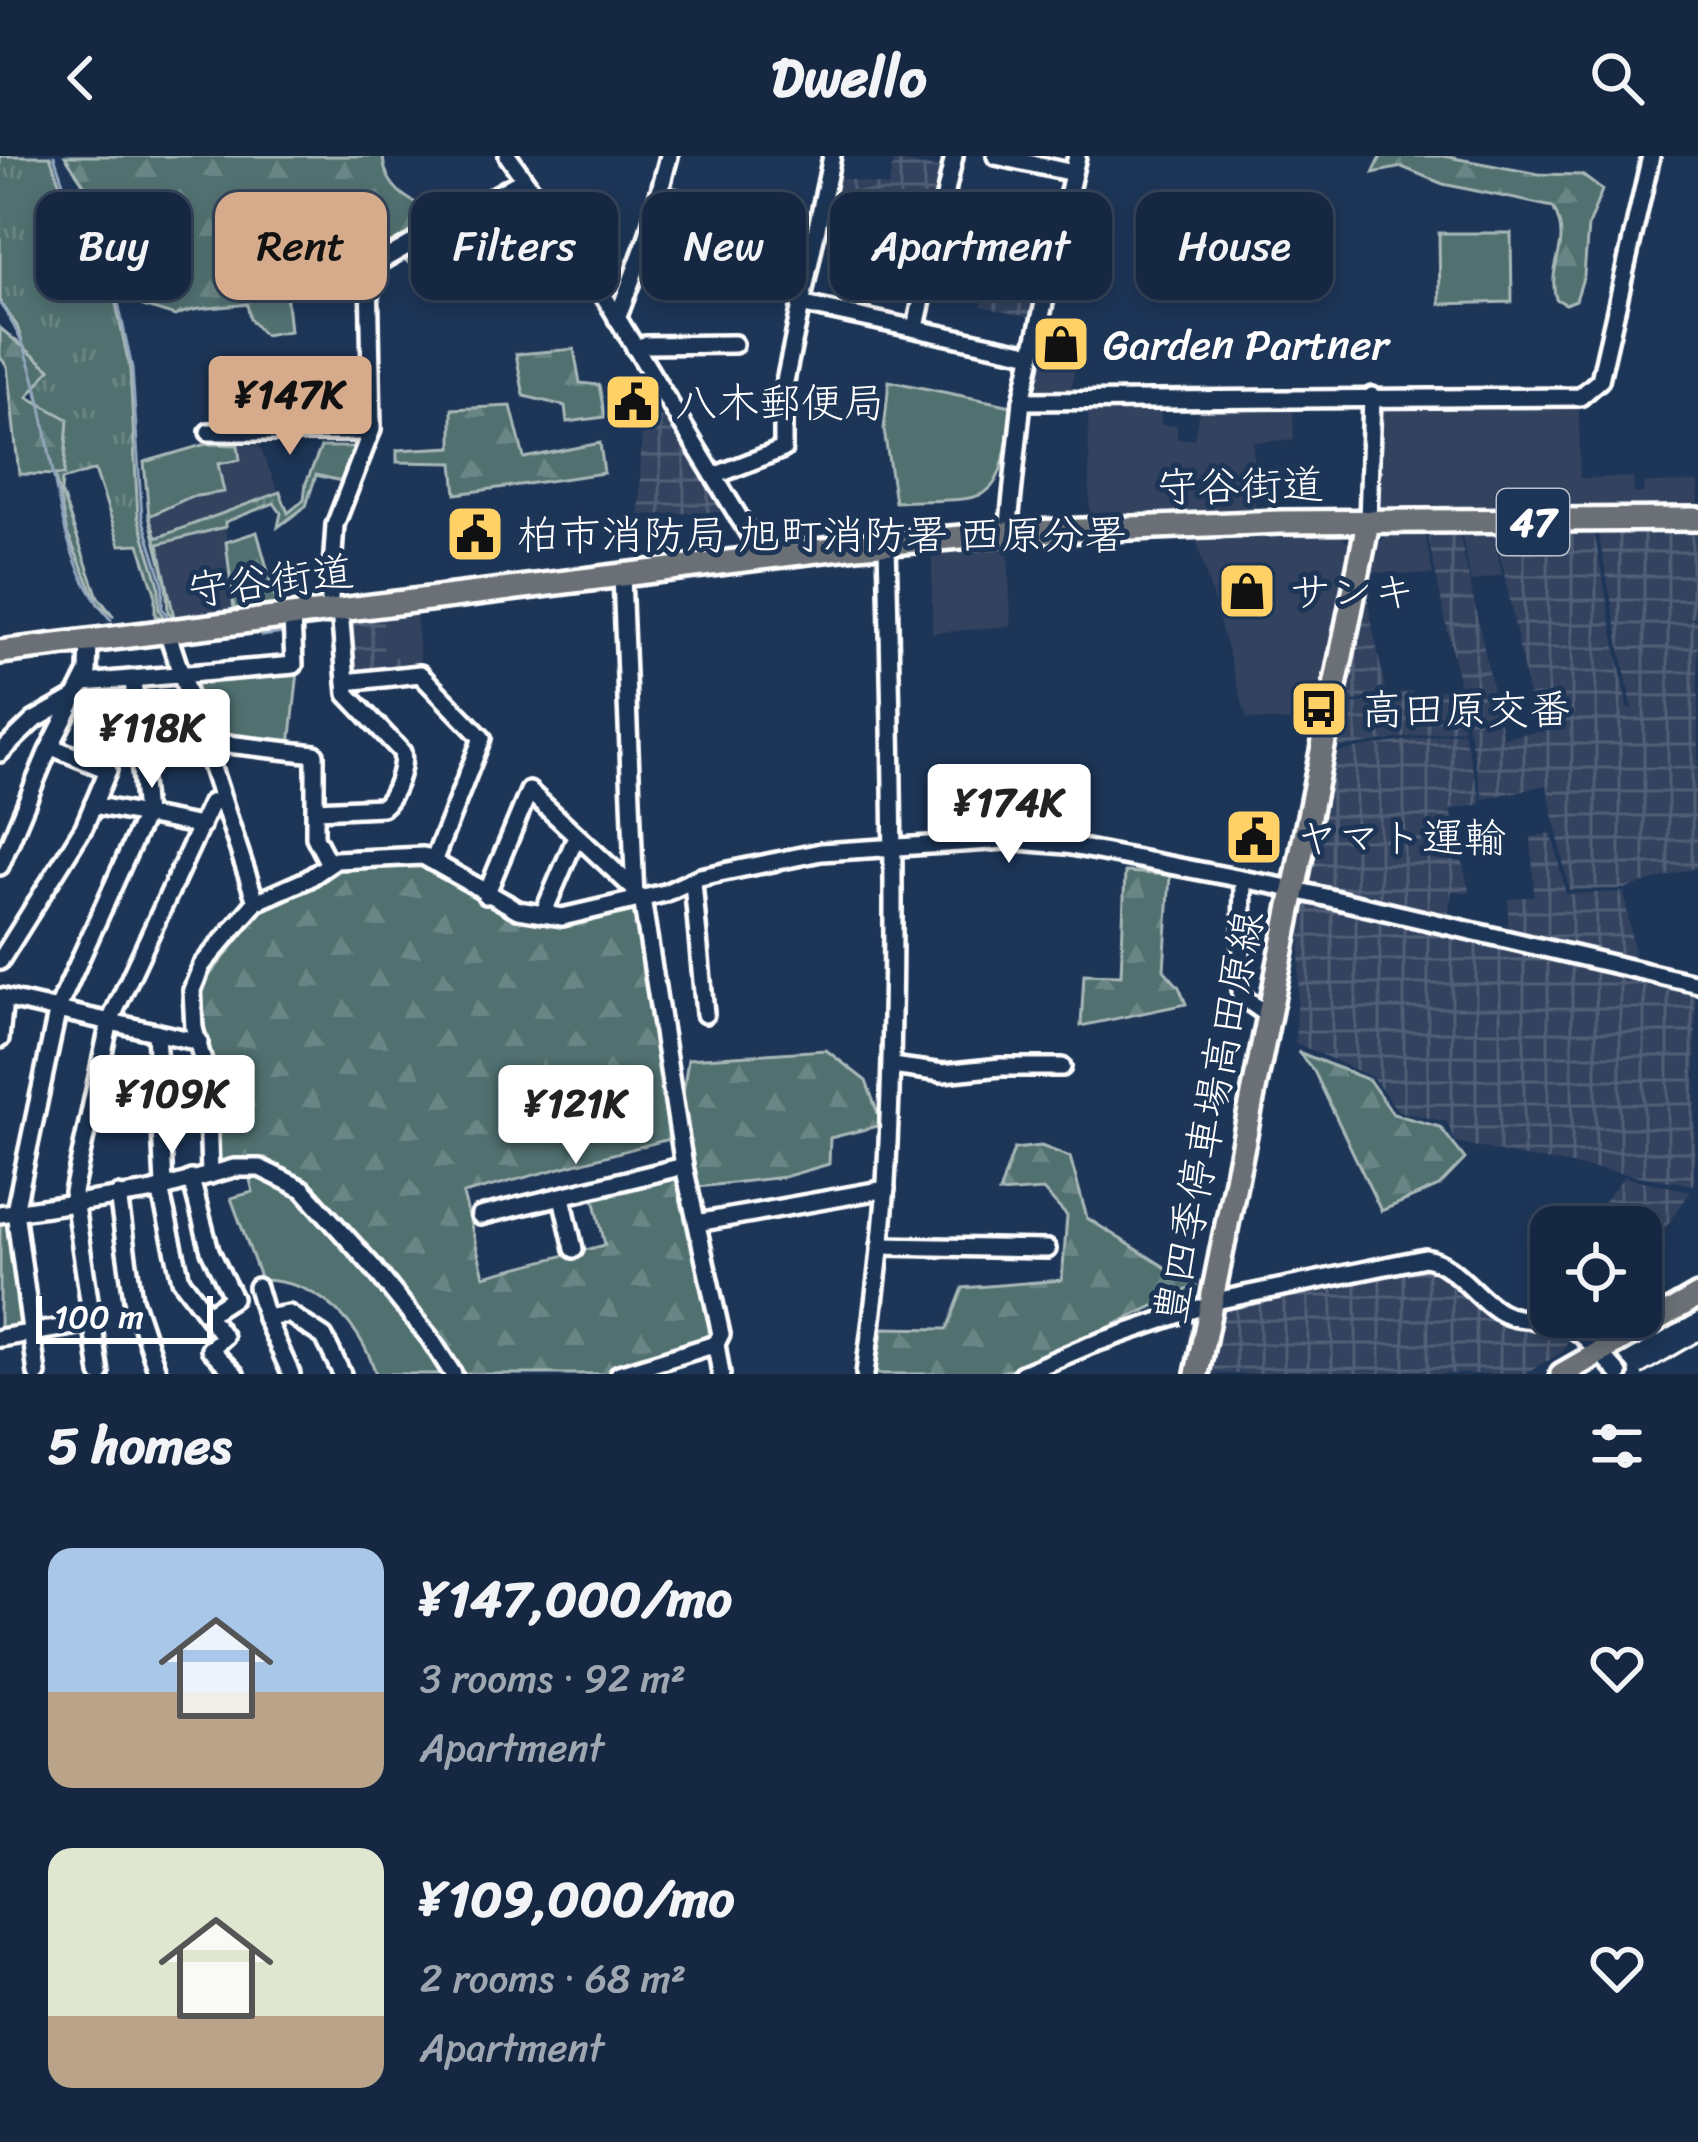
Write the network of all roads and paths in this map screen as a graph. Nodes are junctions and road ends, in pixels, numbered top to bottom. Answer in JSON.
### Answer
{"nodes":[{"id":1,"x":508,"y":156,"type":"edge"},
{"id":2,"x":669,"y":156,"type":"edge"},
{"id":3,"x":832,"y":156,"type":"edge"},
{"id":4,"x":954,"y":156,"type":"edge"},
{"id":5,"x":996,"y":156,"type":"edge"},
{"id":6,"x":1651,"y":156,"type":"edge"},
{"id":7,"x":1075,"y":164,"type":"edge"},
{"id":8,"x":523,"y":180,"type":"junction"},
{"id":9,"x":660,"y":192,"type":"edge"},
{"id":10,"x":642,"y":252,"type":"edge"},
{"id":11,"x":808,"y":274,"type":"joint"},
{"id":12,"x":800,"y":304,"type":"junction"},
{"id":13,"x":617,"y":319,"type":"junction"},
{"id":14,"x":916,"y":327,"type":"junction"},
{"id":15,"x":734,"y":344,"type":"dead end"},
{"id":16,"x":635,"y":348,"type":"junction"},
{"id":17,"x":1032,"y":354,"type":"junction"},
{"id":18,"x":1372,"y":396,"type":"junction"},
{"id":19,"x":1022,"y":400,"type":"junction"},
{"id":20,"x":209,"y":432,"type":"dead end"},
{"id":21,"x":371,"y":432,"type":"junction"},
{"id":22,"x":714,"y":476,"type":"junction"},
{"id":23,"x":1698,"y":519,"type":"edge"},
{"id":24,"x":1368,"y":522,"type":"junction"},
{"id":25,"x":1008,"y":533,"type":"junction"},
{"id":26,"x":887,"y":543,"type":"junction"},
{"id":27,"x":756,"y":558,"type":"junction"},
{"id":28,"x":622,"y":576,"type":"junction"},
{"id":29,"x":334,"y":611,"type":"junction"},
{"id":30,"x":292,"y":616,"type":"junction"},
{"id":31,"x":167,"y":632,"type":"junction"},
{"id":32,"x":89,"y":641,"type":"junction"},
{"id":33,"x":0,"y":652,"type":"edge"},
{"id":34,"x":180,"y":676,"type":"junction"},
{"id":35,"x":133,"y":680,"type":"junction"},
{"id":36,"x":346,"y":682,"type":"junction"},
{"id":37,"x":79,"y":690,"type":"junction"},
{"id":38,"x":201,"y":741,"type":"junction"},
{"id":39,"x":52,"y":747,"type":"junction"},
{"id":40,"x":0,"y":753,"type":"edge"},
{"id":41,"x":221,"y":799,"type":"junction"},
{"id":42,"x":93,"y":805,"type":"junction"},
{"id":43,"x":315,"y":810,"type":"junction"},
{"id":44,"x":145,"y":815,"type":"junction"},
{"id":45,"x":201,"y":826,"type":"junction"},
{"id":46,"x":576,"y":837,"type":"junction"},
{"id":47,"x":894,"y":848,"type":"junction"},
{"id":48,"x":328,"y":862,"type":"junction"},
{"id":49,"x":433,"y":862,"type":"junction"},
{"id":50,"x":0,"y":866,"type":"edge"},
{"id":51,"x":692,"y":882,"type":"junction"},
{"id":52,"x":1243,"y":882,"type":"junction"},
{"id":53,"x":1293,"y":890,"type":"junction"},
{"id":54,"x":486,"y":895,"type":"junction"},
{"id":55,"x":636,"y":895,"type":"junction"},
{"id":56,"x":256,"y":902,"type":"junction"},
{"id":57,"x":543,"y":914,"type":"junction"},
{"id":58,"x":0,"y":961,"type":"edge"},
{"id":59,"x":1698,"y":984,"type":"edge"},
{"id":60,"x":2,"y":997,"type":"edge"},
{"id":61,"x":58,"y":1009,"type":"junction"},
{"id":62,"x":705,"y":1014,"type":"dead end"},
{"id":63,"x":1268,"y":1016,"type":"junction"},
{"id":64,"x":110,"y":1021,"type":"junction"},
{"id":65,"x":156,"y":1032,"type":"junction"},
{"id":66,"x":0,"y":1040,"type":"edge"},
{"id":67,"x":199,"y":1042,"type":"junction"},
{"id":68,"x":892,"y":1066,"type":"junction"},
{"id":69,"x":1062,"y":1067,"type":"dead end"},
{"id":70,"x":684,"y":1166,"type":"junction"},
{"id":71,"x":210,"y":1175,"type":"junction"},
{"id":72,"x":191,"y":1179,"type":"junction"},
{"id":73,"x":162,"y":1187,"type":"junction"},
{"id":74,"x":886,"y":1189,"type":"junction"},
{"id":75,"x":118,"y":1195,"type":"junction"},
{"id":76,"x":562,"y":1197,"type":"junction"},
{"id":77,"x":73,"y":1202,"type":"junction"},
{"id":78,"x":8,"y":1212,"type":"edge"},
{"id":79,"x":480,"y":1216,"type":"dead end"},
{"id":80,"x":697,"y":1223,"type":"junction"},
{"id":81,"x":880,"y":1246,"type":"junction"},
{"id":82,"x":574,"y":1249,"type":"dead end"},
{"id":83,"x":1047,"y":1249,"type":"dead end"},
{"id":84,"x":257,"y":1287,"type":"dead end"},
{"id":85,"x":1698,"y":1296,"type":"edge"},
{"id":86,"x":1210,"y":1304,"type":"junction"},
{"id":87,"x":208,"y":1314,"type":"junction"},
{"id":88,"x":266,"y":1318,"type":"junction"},
{"id":89,"x":91,"y":1323,"type":"junction"},
{"id":90,"x":32,"y":1333,"type":"junction"},
{"id":91,"x":0,"y":1338,"type":"edge"},
{"id":92,"x":716,"y":1344,"type":"junction"},
{"id":93,"x":1599,"y":1353,"type":"junction"},
{"id":94,"x":233,"y":1373,"type":"edge"},
{"id":95,"x":37,"y":1374,"type":"edge"},
{"id":96,"x":100,"y":1374,"type":"edge"},
{"id":97,"x":158,"y":1374,"type":"edge"},
{"id":98,"x":291,"y":1374,"type":"edge"},
{"id":99,"x":342,"y":1374,"type":"edge"},
{"id":100,"x":453,"y":1374,"type":"edge"},
{"id":101,"x":620,"y":1374,"type":"edge"},
{"id":102,"x":721,"y":1374,"type":"edge"},
{"id":103,"x":866,"y":1374,"type":"edge"},
{"id":104,"x":1022,"y":1374,"type":"edge"},
{"id":105,"x":1197,"y":1374,"type":"edge"},
{"id":106,"x":1562,"y":1374,"type":"edge"},
{"id":107,"x":1618,"y":1374,"type":"edge"}],
"edges":[{"from":1,"to":8,"type":"street"},
{"from":2,"to":9,"type":"street"},
{"from":3,"to":11,"type":"street"},
{"from":4,"to":14,"type":"street"},
{"from":5,"to":7,"type":"street"},
{"from":6,"to":18,"type":"street"},
{"from":7,"to":17,"type":"street"},
{"from":8,"to":13,"type":"street"},
{"from":8,"to":21,"type":"street"},
{"from":10,"to":13,"type":"street"},
{"from":11,"to":12,"type":"street"},
{"from":12,"to":14,"type":"street"},
{"from":12,"to":22,"type":"street"},
{"from":13,"to":16,"type":"street"},
{"from":14,"to":17,"type":"street"},
{"from":15,"to":16,"type":"street"},
{"from":16,"to":22,"type":"street"},
{"from":17,"to":19,"type":"street"},
{"from":18,"to":19,"type":"street"},
{"from":18,"to":24,"type":"street"},
{"from":19,"to":25,"type":"street"},
{"from":20,"to":21,"type":"street"},
{"from":21,"to":29,"type":"street"},
{"from":22,"to":27,"type":"street"},
{"from":23,"to":24,"type":"main road","name":"守谷街道","number":"47"},
{"from":24,"to":25,"type":"main road","name":"守谷街道","number":"47"},
{"from":24,"to":53,"type":"main road","name":"豊四季停車場高田原線"},
{"from":25,"to":26,"type":"main road","name":"守谷街道","number":"47"},
{"from":26,"to":27,"type":"main road","name":"守谷街道","number":"47"},
{"from":26,"to":47,"type":"street"},
{"from":27,"to":28,"type":"main road","name":"守谷街道","number":"47"},
{"from":28,"to":29,"type":"main road","name":"守谷街道","number":"47"},
{"from":28,"to":55,"type":"street"},
{"from":29,"to":30,"type":"main road","name":"守谷街道","number":"47"},
{"from":29,"to":36,"type":"street"},
{"from":30,"to":31,"type":"main road","name":"守谷街道","number":"47"},
{"from":30,"to":34,"type":"street"},
{"from":31,"to":32,"type":"main road","name":"守谷街道","number":"47"},
{"from":31,"to":34,"type":"street"},
{"from":32,"to":33,"type":"main road","name":"守谷街道","number":"47"},
{"from":32,"to":37,"type":"street"},
{"from":34,"to":35,"type":"street"},
{"from":34,"to":38,"type":"street"},
{"from":35,"to":37,"type":"street"},
{"from":35,"to":44,"type":"street"},
{"from":36,"to":43,"type":"street"},
{"from":36,"to":49,"type":"street"},
{"from":37,"to":39,"type":"street"},
{"from":37,"to":40,"type":"street"},
{"from":38,"to":41,"type":"street"},
{"from":38,"to":43,"type":"street"},
{"from":39,"to":42,"type":"street"},
{"from":39,"to":50,"type":"street"},
{"from":41,"to":45,"type":"street"},
{"from":41,"to":56,"type":"street"},
{"from":42,"to":44,"type":"street"},
{"from":42,"to":58,"type":"street"},
{"from":43,"to":48,"type":"street"},
{"from":44,"to":45,"type":"street"},
{"from":44,"to":61,"type":"street"},
{"from":45,"to":64,"type":"street"},
{"from":46,"to":54,"type":"street"},
{"from":46,"to":55,"type":"street"},
{"from":46,"to":57,"type":"street"},
{"from":47,"to":51,"type":"street"},
{"from":47,"to":52,"type":"street"},
{"from":47,"to":68,"type":"street"},
{"from":48,"to":49,"type":"street"},
{"from":48,"to":56,"type":"street"},
{"from":49,"to":54,"type":"street"},
{"from":51,"to":55,"type":"street"},
{"from":51,"to":62,"type":"street"},
{"from":52,"to":53,"type":"street"},
{"from":52,"to":63,"type":"street"},
{"from":53,"to":59,"type":"street"},
{"from":53,"to":63,"type":"main road","name":"豊四季停車場高田原線"},
{"from":54,"to":57,"type":"street"},
{"from":55,"to":57,"type":"street"},
{"from":55,"to":70,"type":"street"},
{"from":56,"to":67,"type":"street"},
{"from":60,"to":61,"type":"street"},
{"from":60,"to":66,"type":"street"},
{"from":61,"to":64,"type":"street"},
{"from":61,"to":78,"type":"street"},
{"from":63,"to":86,"type":"main road","name":"豊四季停車場高田原線"},
{"from":64,"to":65,"type":"street"},
{"from":64,"to":77,"type":"street"},
{"from":65,"to":67,"type":"street"},
{"from":65,"to":73,"type":"street"},
{"from":67,"to":71,"type":"street"},
{"from":68,"to":69,"type":"street"},
{"from":68,"to":74,"type":"street"},
{"from":70,"to":76,"type":"street"},
{"from":70,"to":80,"type":"street"},
{"from":71,"to":72,"type":"street"},
{"from":71,"to":100,"type":"street"},
{"from":72,"to":73,"type":"street"},
{"from":72,"to":87,"type":"street"},
{"from":73,"to":75,"type":"street"},
{"from":73,"to":87,"type":"street"},
{"from":74,"to":80,"type":"street"},
{"from":74,"to":81,"type":"street"},
{"from":75,"to":77,"type":"street"},
{"from":75,"to":97,"type":"street"},
{"from":76,"to":79,"type":"street"},
{"from":76,"to":82,"type":"street"},
{"from":77,"to":78,"type":"street"},
{"from":77,"to":89,"type":"street"},
{"from":78,"to":90,"type":"street"},
{"from":80,"to":92,"type":"street"},
{"from":81,"to":83,"type":"street"},
{"from":81,"to":103,"type":"street"},
{"from":84,"to":88,"type":"street"},
{"from":85,"to":93,"type":"main road"},
{"from":86,"to":93,"type":"street"},
{"from":86,"to":104,"type":"street"},
{"from":86,"to":105,"type":"main road","name":"豊四季停車場高田原線"},
{"from":87,"to":94,"type":"street"},
{"from":88,"to":98,"type":"street"},
{"from":88,"to":99,"type":"street"},
{"from":89,"to":90,"type":"street"},
{"from":89,"to":96,"type":"street"},
{"from":90,"to":91,"type":"street"},
{"from":90,"to":95,"type":"street"},
{"from":92,"to":101,"type":"street"},
{"from":92,"to":102,"type":"street"},
{"from":93,"to":106,"type":"main road"},
{"from":93,"to":107,"type":"street"}]}
